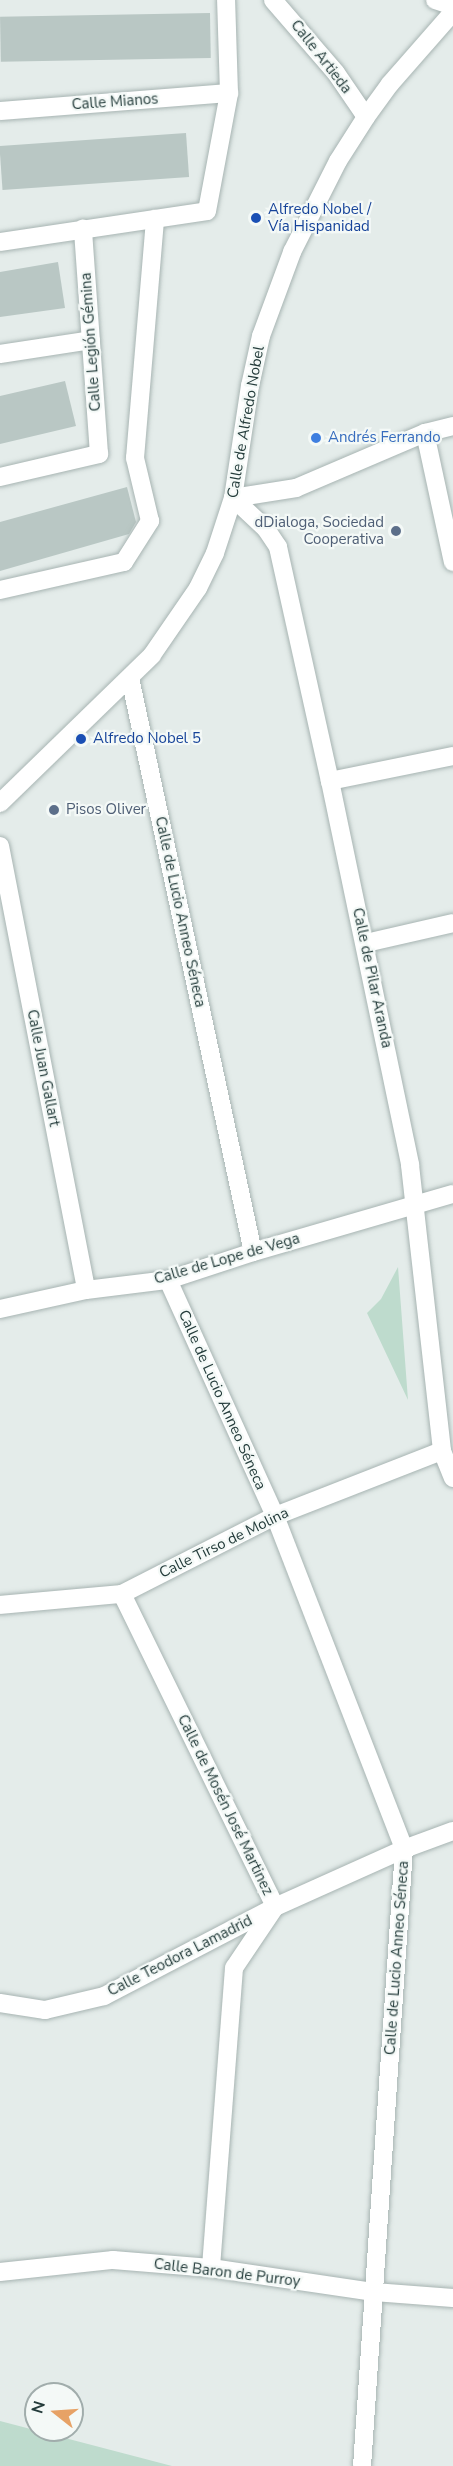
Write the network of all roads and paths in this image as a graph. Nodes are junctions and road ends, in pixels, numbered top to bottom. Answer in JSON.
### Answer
{"nodes":[{"id":1,"x":226,"y":0,"type":"edge"},
{"id":2,"x":273,"y":0,"type":"edge"},
{"id":3,"x":435,"y":0,"type":"edge"},
{"id":4,"x":453,"y":6,"type":"edge"},
{"id":5,"x":453,"y":12,"type":"edge"},
{"id":6,"x":229,"y":93,"type":"junction"},
{"id":7,"x":0,"y":111,"type":"edge"},
{"id":8,"x":366,"y":117,"type":"junction"},
{"id":9,"x":155,"y":219,"type":"junction"},
{"id":10,"x":83,"y":229,"type":"junction"},
{"id":11,"x":0,"y":242,"type":"edge"},
{"id":12,"x":91,"y":340,"type":"junction"},
{"id":13,"x":0,"y":354,"type":"edge"},
{"id":14,"x":453,"y":426,"type":"edge"},
{"id":15,"x":425,"y":433,"type":"junction"},
{"id":16,"x":0,"y":477,"type":"edge"},
{"id":17,"x":233,"y":498,"type":"junction"},
{"id":18,"x":453,"y":562,"type":"edge"},
{"id":19,"x":0,"y":590,"type":"edge"},
{"id":20,"x":130,"y":678,"type":"junction"},
{"id":21,"x":453,"y":756,"type":"edge"},
{"id":22,"x":330,"y":781,"type":"junction"},
{"id":23,"x":0,"y":802,"type":"edge"},
{"id":24,"x":0,"y":846,"type":"edge"},
{"id":25,"x":453,"y":923,"type":"edge"},
{"id":26,"x":366,"y":942,"type":"junction"},
{"id":27,"x":453,"y":1194,"type":"edge"},
{"id":28,"x":416,"y":1203,"type":"junction"},
{"id":29,"x":253,"y":1252,"type":"junction"},
{"id":30,"x":168,"y":1280,"type":"junction"},
{"id":31,"x":86,"y":1290,"type":"junction"},
{"id":32,"x":0,"y":1308,"type":"edge"},
{"id":33,"x":442,"y":1450,"type":"junction"},
{"id":34,"x":453,"y":1478,"type":"edge"},
{"id":35,"x":274,"y":1516,"type":"junction"},
{"id":36,"x":122,"y":1594,"type":"junction"},
{"id":37,"x":0,"y":1605,"type":"edge"},
{"id":38,"x":453,"y":1831,"type":"edge"},
{"id":39,"x":404,"y":1850,"type":"junction"},
{"id":40,"x":275,"y":1907,"type":"junction"},
{"id":41,"x":0,"y":2003,"type":"edge"},
{"id":42,"x":211,"y":2268,"type":"junction"},
{"id":43,"x":0,"y":2272,"type":"edge"},
{"id":44,"x":374,"y":2292,"type":"junction"},
{"id":45,"x":453,"y":2298,"type":"edge"},
{"id":46,"x":362,"y":2466,"type":"edge"}],
"edges":[{"from":1,"to":6,"type":"street"},
{"from":2,"to":8,"type":"street","name":"Calle Artieda"},
{"from":3,"to":4,"type":"street"},
{"from":5,"to":8,"type":"street","name":"Calle de Alfredo Nobel"},
{"from":6,"to":7,"type":"street","name":"Calle Mianos"},
{"from":6,"to":9,"type":"street"},
{"from":8,"to":17,"type":"street","name":"Calle de Alfredo Nobel"},
{"from":9,"to":10,"type":"street"},
{"from":9,"to":19,"type":"street"},
{"from":10,"to":11,"type":"street"},
{"from":10,"to":12,"type":"street","name":"Calle Legión Gémina"},
{"from":12,"to":13,"type":"street"},
{"from":12,"to":16,"type":"street","name":"Calle Legión Gémina"},
{"from":14,"to":15,"type":"street"},
{"from":15,"to":17,"type":"street"},
{"from":15,"to":18,"type":"street"},
{"from":17,"to":20,"type":"street","name":"Calle de Alfredo Nobel"},
{"from":17,"to":22,"type":"street","name":"Calle de Pilar Aranda"},
{"from":20,"to":23,"type":"street","name":"Calle de Alfredo Nobel"},
{"from":20,"to":29,"type":"street","name":"Calle de Lucio Anneo Séneca"},
{"from":21,"to":22,"type":"street"},
{"from":22,"to":26,"type":"street","name":"Calle de Pilar Aranda"},
{"from":24,"to":31,"type":"street","name":"Calle Juan Gallart"},
{"from":25,"to":26,"type":"street"},
{"from":26,"to":28,"type":"street","name":"Calle de Pilar Aranda"},
{"from":27,"to":28,"type":"street","name":"Calle de Lope de Vega"},
{"from":28,"to":29,"type":"street","name":"Calle de Lope de Vega"},
{"from":28,"to":33,"type":"street","name":"Calle de Pilar Aranda"},
{"from":29,"to":30,"type":"street","name":"Calle de Lope de Vega"},
{"from":30,"to":31,"type":"street","name":"Calle de Lope de Vega"},
{"from":30,"to":35,"type":"street","name":"Calle de Lucio Anneo Séneca"},
{"from":31,"to":32,"type":"street","name":"Calle de Lope de Vega"},
{"from":33,"to":34,"type":"street","name":"Calle de Pilar Aranda"},
{"from":33,"to":35,"type":"street","name":"Calle Tirso de Molina"},
{"from":35,"to":36,"type":"street","name":"Calle Tirso de Molina"},
{"from":35,"to":39,"type":"street","name":"Calle de Lucio Anneo Séneca"},
{"from":36,"to":37,"type":"street","name":"Calle Tirso de Molina"},
{"from":36,"to":40,"type":"street","name":"Calle de Mosén José Martinez"},
{"from":38,"to":39,"type":"street","name":"Calle Teodora Lamadrid"},
{"from":39,"to":40,"type":"street","name":"Calle Teodora Lamadrid"},
{"from":39,"to":44,"type":"street","name":"Calle de Lucio Anneo Séneca"},
{"from":40,"to":41,"type":"street","name":"Calle Teodora Lamadrid"},
{"from":40,"to":42,"type":"street","name":"Calle de Mosén José Martinez"},
{"from":42,"to":43,"type":"street","name":"Calle Baron de Purroy"},
{"from":42,"to":44,"type":"street","name":"Calle Baron de Purroy"},
{"from":44,"to":45,"type":"street","name":"Calle Baron de Purroy"},
{"from":44,"to":46,"type":"street","name":"Calle de Lucio Anneo Séneca"}]}
